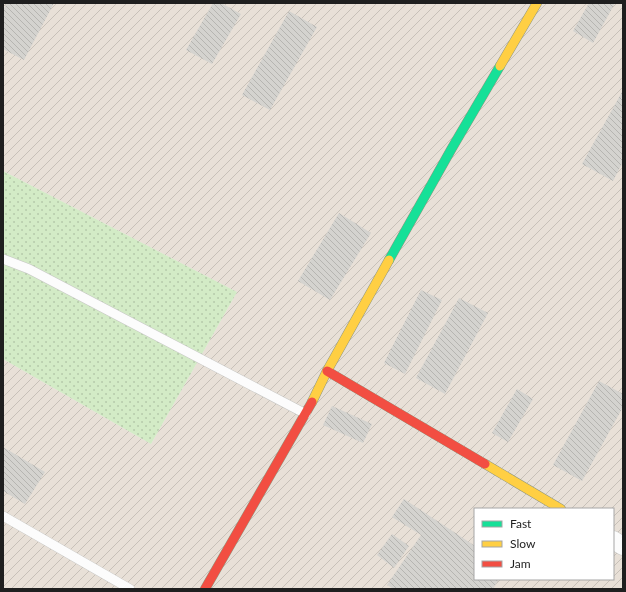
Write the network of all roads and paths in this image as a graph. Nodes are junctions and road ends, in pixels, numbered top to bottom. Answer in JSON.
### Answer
{"nodes":[{"id":1,"x":537,"y":3,"type":"edge"},
{"id":2,"x":3,"y":259,"type":"edge"},
{"id":3,"x":327,"y":371,"type":"junction"},
{"id":4,"x":306,"y":414,"type":"junction"},
{"id":5,"x":559,"y":508,"type":"edge"},
{"id":6,"x":3,"y":516,"type":"edge"},
{"id":7,"x":614,"y":541,"type":"edge"},
{"id":8,"x":623,"y":546,"type":"edge"},
{"id":9,"x":130,"y":589,"type":"edge"},
{"id":10,"x":205,"y":589,"type":"edge"}],
"edges":[{"from":1,"to":3,"type":"street"},
{"from":2,"to":4,"type":"lane"},
{"from":3,"to":4,"type":"street"},
{"from":3,"to":5,"type":"street"},
{"from":4,"to":10,"type":"street"},
{"from":6,"to":9,"type":"lane"},
{"from":7,"to":8,"type":"street"}]}
